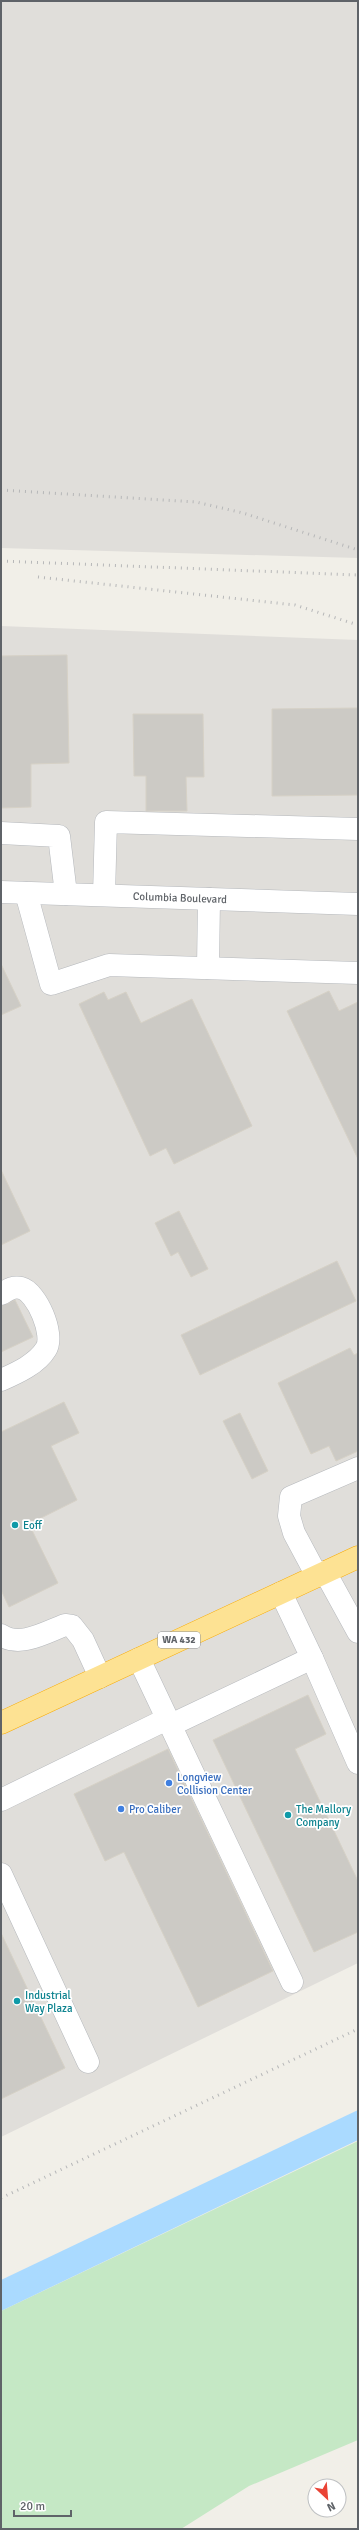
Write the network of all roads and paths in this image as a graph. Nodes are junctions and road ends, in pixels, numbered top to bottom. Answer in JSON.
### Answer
{"nodes":[{"id":1,"x":358,"y":829,"type":"edge"},
{"id":2,"x":1,"y":833,"type":"edge"},
{"id":3,"x":1,"y":892,"type":"edge"},
{"id":4,"x":26,"y":893,"type":"junction"},
{"id":5,"x":66,"y":894,"type":"junction"},
{"id":6,"x":104,"y":895,"type":"junction"},
{"id":7,"x":209,"y":899,"type":"junction"},
{"id":8,"x":358,"y":904,"type":"edge"},
{"id":9,"x":208,"y":968,"type":"junction"},
{"id":10,"x":358,"y":973,"type":"edge"},
{"id":11,"x":1,"y":1294,"type":"edge"},
{"id":12,"x":1,"y":1380,"type":"edge"},
{"id":13,"x":358,"y":1468,"type":"edge"},
{"id":14,"x":358,"y":1556,"type":"edge"},
{"id":15,"x":321,"y":1574,"type":"junction"},
{"id":16,"x":281,"y":1592,"type":"junction"},
{"id":17,"x":358,"y":1632,"type":"edge"},
{"id":18,"x":1,"y":1636,"type":"edge"},
{"id":19,"x":312,"y":1658,"type":"junction"},
{"id":20,"x":139,"y":1659,"type":"junction"},
{"id":21,"x":100,"y":1676,"type":"junction"},
{"id":22,"x":169,"y":1722,"type":"junction"},
{"id":23,"x":1,"y":1723,"type":"edge"},
{"id":24,"x":358,"y":1762,"type":"edge"},
{"id":25,"x":1,"y":1800,"type":"edge"},
{"id":26,"x":1,"y":1874,"type":"edge"},
{"id":27,"x":292,"y":1982,"type":"dead end"},
{"id":28,"x":88,"y":2062,"type":"dead end"}],
"edges":[{"from":1,"to":6,"type":"street"},
{"from":2,"to":5,"type":"street"},
{"from":3,"to":4,"type":"street","name":"Columbia Boulevard"},
{"from":4,"to":5,"type":"street","name":"Columbia Boulevard"},
{"from":4,"to":9,"type":"street"},
{"from":5,"to":6,"type":"street","name":"Columbia Boulevard"},
{"from":6,"to":7,"type":"street","name":"Columbia Boulevard"},
{"from":7,"to":8,"type":"street","name":"Columbia Boulevard"},
{"from":7,"to":9,"type":"street"},
{"from":9,"to":10,"type":"street"},
{"from":11,"to":12,"type":"street"},
{"from":13,"to":15,"type":"street"},
{"from":14,"to":15,"type":"highway","number":"WA 432"},
{"from":15,"to":16,"type":"highway","number":"WA 432"},
{"from":15,"to":17,"type":"street"},
{"from":16,"to":19,"type":"street"},
{"from":16,"to":20,"type":"highway","number":"WA 432"},
{"from":18,"to":21,"type":"street"},
{"from":19,"to":22,"type":"street"},
{"from":19,"to":24,"type":"street"},
{"from":20,"to":21,"type":"highway","number":"WA 432"},
{"from":20,"to":22,"type":"street"},
{"from":21,"to":23,"type":"highway","number":"WA 432"},
{"from":22,"to":25,"type":"street"},
{"from":22,"to":27,"type":"street"},
{"from":26,"to":28,"type":"street"}]}
